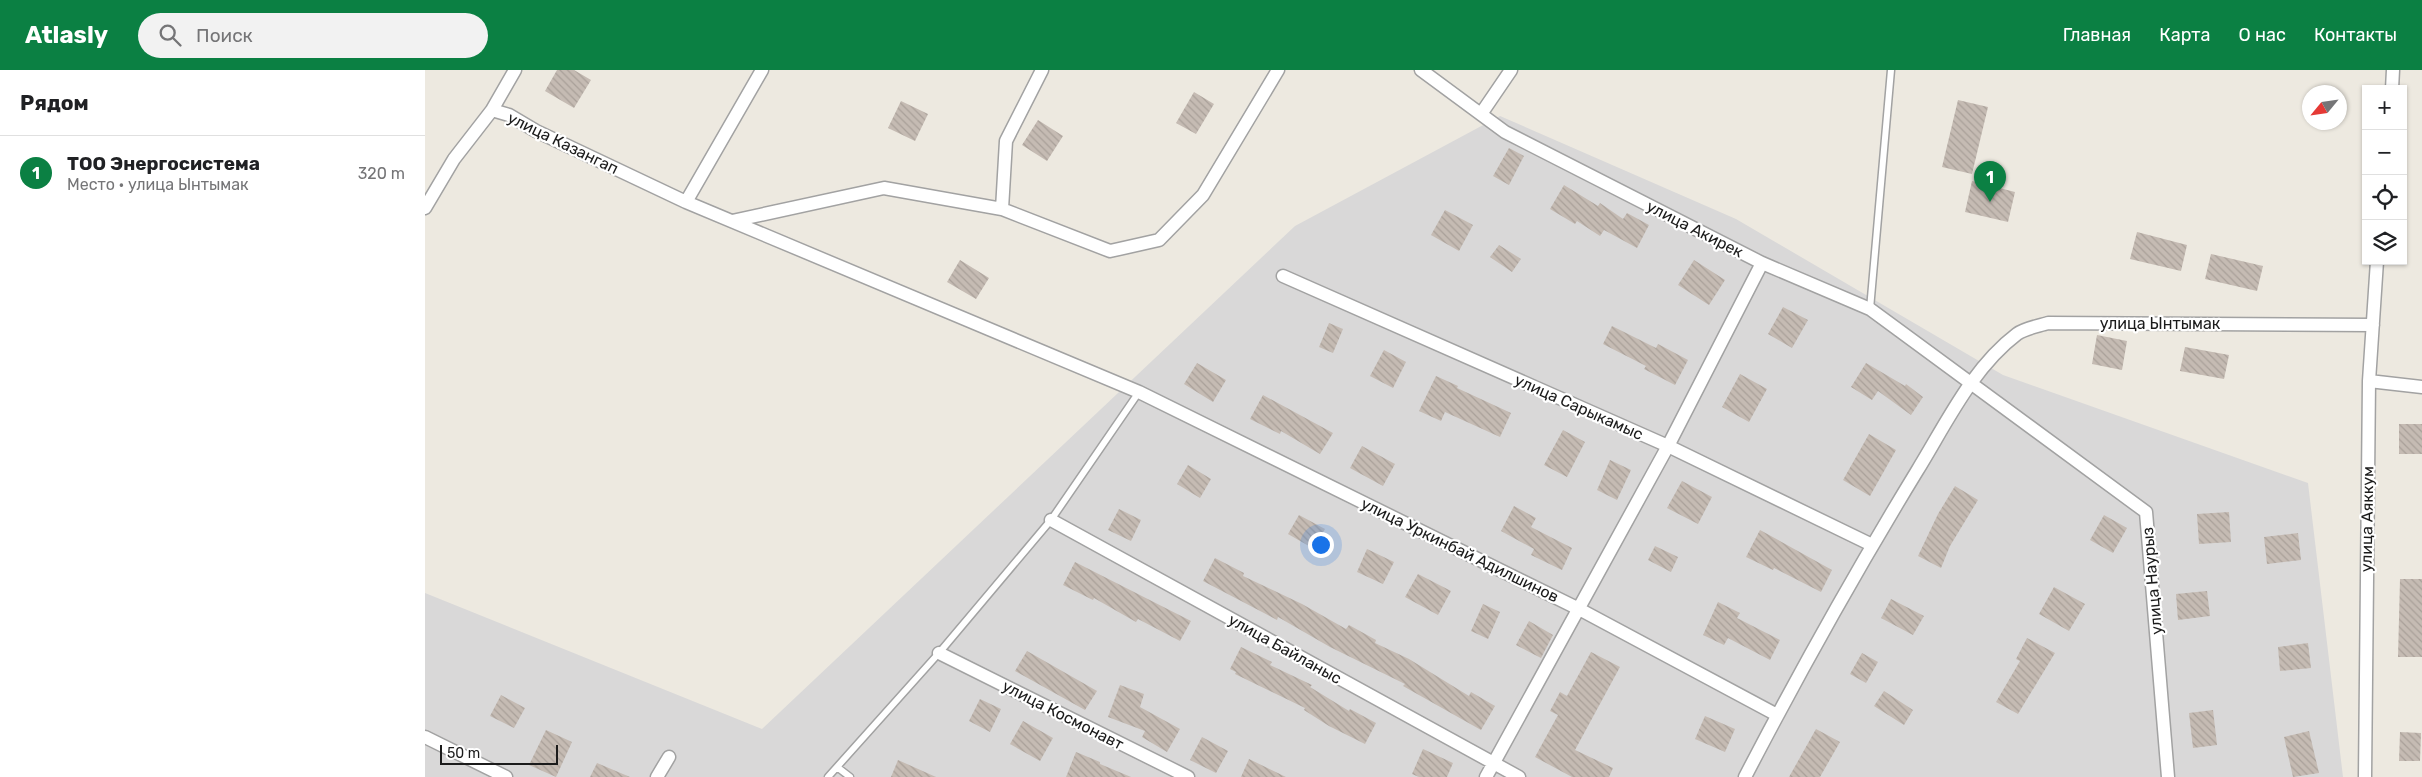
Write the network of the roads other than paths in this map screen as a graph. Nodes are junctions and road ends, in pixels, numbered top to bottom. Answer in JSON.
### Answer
{"nodes":[{"id":1,"x":515,"y":70,"type":"edge"},
{"id":2,"x":762,"y":70,"type":"edge"},
{"id":3,"x":1042,"y":70,"type":"edge"},
{"id":4,"x":1278,"y":70,"type":"edge"},
{"id":5,"x":1421,"y":70,"type":"edge"},
{"id":6,"x":1511,"y":70,"type":"edge"},
{"id":7,"x":1891,"y":70,"type":"edge"},
{"id":8,"x":2393,"y":70,"type":"edge"},
{"id":9,"x":2391,"y":85,"type":"edge"},
{"id":10,"x":492,"y":110,"type":"junction"},
{"id":11,"x":1481,"y":114,"type":"junction"},
{"id":12,"x":686,"y":202,"type":"junction"},
{"id":13,"x":425,"y":208,"type":"edge"},
{"id":14,"x":1002,"y":208,"type":"junction"},
{"id":15,"x":732,"y":221,"type":"junction"},
{"id":16,"x":1762,"y":263,"type":"junction"},
{"id":17,"x":2377,"y":265,"type":"edge"},
{"id":18,"x":1283,"y":276,"type":"dead end"},
{"id":19,"x":1871,"y":309,"type":"junction"},
{"id":20,"x":2373,"y":325,"type":"junction"},
{"id":21,"x":2369,"y":381,"type":"junction"},
{"id":22,"x":1971,"y":382,"type":"junction"},
{"id":23,"x":2422,"y":387,"type":"edge"},
{"id":24,"x":1139,"y":392,"type":"junction"},
{"id":25,"x":1668,"y":446,"type":"junction"},
{"id":26,"x":1051,"y":520,"type":"junction"},
{"id":27,"x":1872,"y":545,"type":"junction"},
{"id":28,"x":1579,"y":609,"type":"junction"},
{"id":29,"x":939,"y":653,"type":"junction"},
{"id":30,"x":1777,"y":714,"type":"junction"},
{"id":31,"x":425,"y":737,"type":"edge"},
{"id":32,"x":669,"y":757,"type":"dead end"},
{"id":33,"x":1493,"y":764,"type":"junction"},
{"id":34,"x":837,"y":767,"type":"junction"},
{"id":35,"x":506,"y":777,"type":"edge"},
{"id":36,"x":657,"y":777,"type":"edge"},
{"id":37,"x":828,"y":777,"type":"edge"},
{"id":38,"x":849,"y":777,"type":"edge"},
{"id":39,"x":1188,"y":777,"type":"edge"},
{"id":40,"x":1486,"y":777,"type":"edge"},
{"id":41,"x":1519,"y":777,"type":"edge"},
{"id":42,"x":1745,"y":777,"type":"edge"},
{"id":43,"x":2168,"y":777,"type":"edge"},
{"id":44,"x":2365,"y":777,"type":"edge"}],
"edges":[{"from":1,"to":10,"type":"street"},
{"from":2,"to":12,"type":"street"},
{"from":3,"to":14,"type":"street"},
{"from":4,"to":14,"type":"street"},
{"from":5,"to":11,"type":"street","name":"улица Акирек"},
{"from":6,"to":11,"type":"street"},
{"from":7,"to":19,"type":"lane"},
{"from":8,"to":9,"type":"street"},
{"from":10,"to":12,"type":"street","name":"улица Казангап"},
{"from":10,"to":13,"type":"street","name":"улица Казангап"},
{"from":11,"to":16,"type":"street","name":"улица Акирек"},
{"from":12,"to":15,"type":"street","name":"улица Казангап"},
{"from":14,"to":15,"type":"street"},
{"from":15,"to":24,"type":"street","name":"улица Уркинбай Адилшинов"},
{"from":16,"to":19,"type":"street","name":"улица Акирек"},
{"from":16,"to":25,"type":"street"},
{"from":17,"to":20,"type":"street","name":"улица Аяккум"},
{"from":18,"to":25,"type":"street","name":"улица Сарыкамыс"},
{"from":19,"to":22,"type":"street","name":"улица Акирек"},
{"from":20,"to":21,"type":"street","name":"улица Аяккум"},
{"from":20,"to":22,"type":"street","name":"улица Ынтымак"},
{"from":21,"to":23,"type":"street"},
{"from":21,"to":44,"type":"street","name":"улица Аяккум"},
{"from":22,"to":27,"type":"street","name":"улица Ынтымак"},
{"from":22,"to":43,"type":"street","name":"улица Наурыз"},
{"from":24,"to":26,"type":"lane"},
{"from":24,"to":28,"type":"street","name":"улица Уркинбай Адилшинов"},
{"from":25,"to":27,"type":"street","name":"улица Сарыкамыс"},
{"from":25,"to":28,"type":"street"},
{"from":26,"to":29,"type":"lane"},
{"from":26,"to":33,"type":"street","name":"улица Байланыс"},
{"from":27,"to":30,"type":"street","name":"улица Ынтымак"},
{"from":28,"to":30,"type":"street","name":"улица Уркинбай Адилшинов"},
{"from":28,"to":33,"type":"street"},
{"from":29,"to":34,"type":"lane"},
{"from":29,"to":39,"type":"street","name":"улица Космонавт"},
{"from":30,"to":42,"type":"street","name":"улица Ынтымак"},
{"from":31,"to":35,"type":"street"},
{"from":32,"to":36,"type":"street"},
{"from":33,"to":40,"type":"street"},
{"from":33,"to":41,"type":"street","name":"улица Байланыс"},
{"from":34,"to":37,"type":"lane"},
{"from":34,"to":38,"type":"lane"}]}
